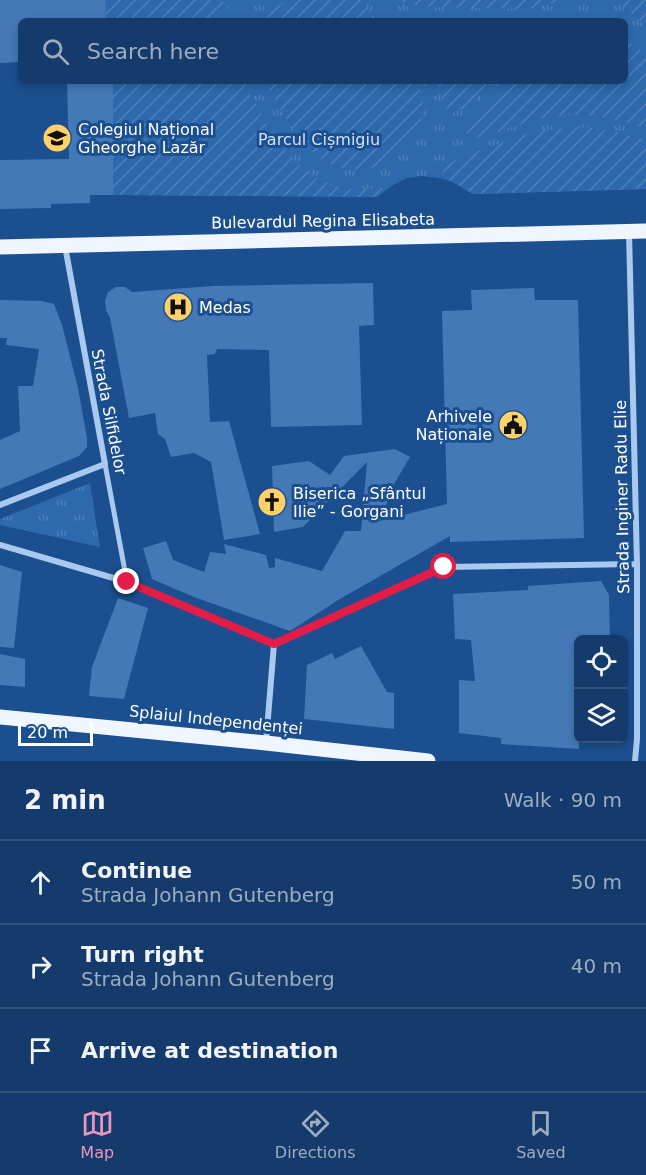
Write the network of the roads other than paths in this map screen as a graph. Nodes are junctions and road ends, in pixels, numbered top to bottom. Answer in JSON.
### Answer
{"nodes":[{"id":1,"x":629,"y":231,"type":"junction"},
{"id":2,"x":646,"y":231,"type":"edge"},
{"id":3,"x":65,"y":246,"type":"junction"},
{"id":4,"x":0,"y":247,"type":"edge"},
{"id":5,"x":105,"y":464,"type":"junction"},
{"id":6,"x":0,"y":505,"type":"edge"},
{"id":7,"x":0,"y":545,"type":"edge"},
{"id":8,"x":637,"y":564,"type":"junction"},
{"id":9,"x":127,"y":582,"type":"junction"},
{"id":10,"x":274,"y":644,"type":"junction"},
{"id":11,"x":0,"y":717,"type":"edge"},
{"id":12,"x":266,"y":742,"type":"junction"},
{"id":13,"x":428,"y":761,"type":"edge"},
{"id":14,"x":635,"y":761,"type":"edge"}],
"edges":[{"from":1,"to":2,"type":"main road","name":"Bulevardul Regina Elisabeta"},
{"from":1,"to":3,"type":"main road","name":"Bulevardul Regina Elisabeta"},
{"from":1,"to":8,"type":"street","name":"Strada Inginer Radu Elie"},
{"from":3,"to":4,"type":"main road","name":"Bulevardul Regina Elisabeta"},
{"from":3,"to":5,"type":"street","name":"Strada Silfidelor"},
{"from":5,"to":6,"type":"street"},
{"from":5,"to":9,"type":"street","name":"Strada Silfidelor"},
{"from":7,"to":9,"type":"street"},
{"from":8,"to":10,"type":"street"},
{"from":8,"to":14,"type":"street","name":"Strada Inginer Radu Elie"},
{"from":9,"to":10,"type":"street"},
{"from":10,"to":12,"type":"street"},
{"from":11,"to":12,"type":"main road","name":"Splaiul Independenței"},
{"from":12,"to":13,"type":"main road","name":"Splaiul Independenței"}]}
